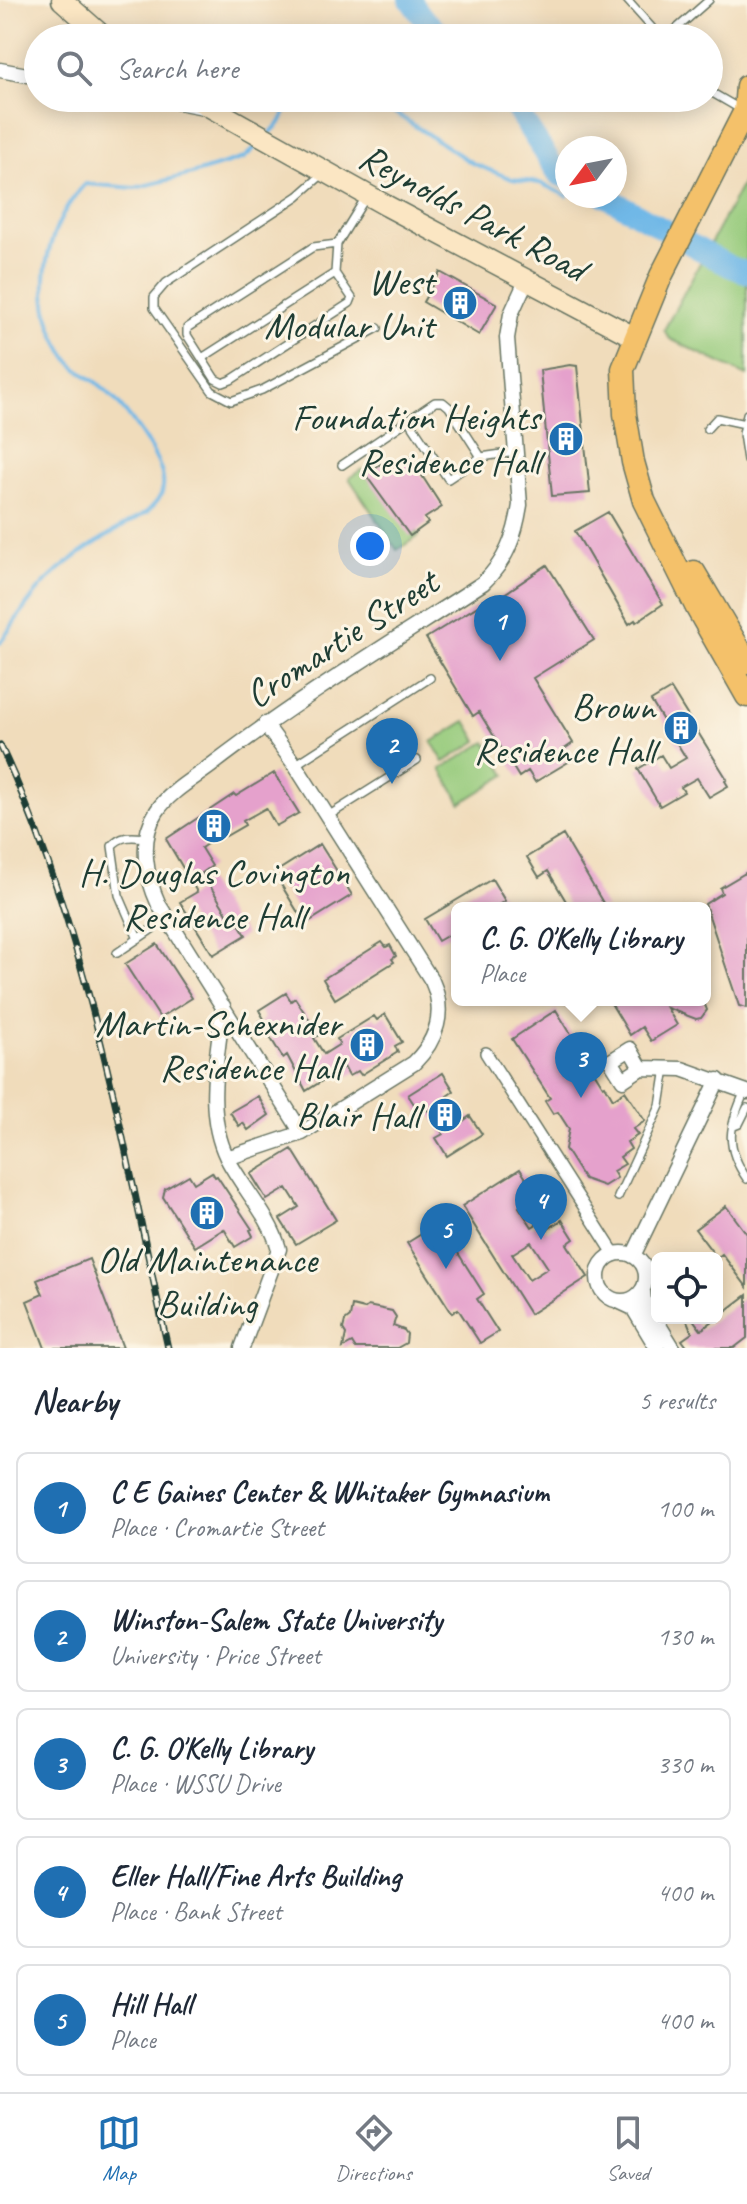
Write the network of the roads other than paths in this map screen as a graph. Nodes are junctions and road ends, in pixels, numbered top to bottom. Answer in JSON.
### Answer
{"nodes":[{"id":1,"x":62,"y":0,"type":"edge"},
{"id":2,"x":627,"y":0,"type":"edge"},
{"id":3,"x":709,"y":0,"type":"edge"},
{"id":4,"x":89,"y":24,"type":"edge"},
{"id":5,"x":650,"y":24,"type":"edge"},
{"id":6,"x":681,"y":24,"type":"edge"},
{"id":7,"x":0,"y":70,"type":"edge"},
{"id":8,"x":24,"y":74,"type":"edge"},
{"id":9,"x":747,"y":86,"type":"edge"},
{"id":10,"x":723,"y":99,"type":"edge"},
{"id":11,"x":746,"y":111,"type":"edge"},
{"id":12,"x":220,"y":112,"type":"edge"},
{"id":13,"x":325,"y":171,"type":"junction"},
{"id":14,"x":367,"y":195,"type":"junction"},
{"id":15,"x":337,"y":244,"type":"junction"},
{"id":16,"x":335,"y":273,"type":"junction"},
{"id":17,"x":527,"y":279,"type":"junction"},
{"id":18,"x":378,"y":328,"type":"dead end"},
{"id":19,"x":636,"y":338,"type":"junction"},
{"id":20,"x":202,"y":358,"type":"junction"},
{"id":21,"x":747,"y":414,"type":"edge"},
{"id":22,"x":409,"y":420,"type":"junction"},
{"id":23,"x":745,"y":424,"type":"junction"},
{"id":24,"x":707,"y":429,"type":"dead end"},
{"id":25,"x":516,"y":452,"type":"junction"},
{"id":26,"x":481,"y":457,"type":"junction"},
{"id":27,"x":747,"y":460,"type":"edge"},
{"id":28,"x":342,"y":465,"type":"dead end"},
{"id":29,"x":747,"y":662,"type":"edge"},
{"id":30,"x":430,"y":678,"type":"dead end"},
{"id":31,"x":747,"y":696,"type":"edge"},
{"id":32,"x":265,"y":724,"type":"junction"},
{"id":33,"x":417,"y":760,"type":"dead end"},
{"id":34,"x":293,"y":761,"type":"junction"},
{"id":35,"x":328,"y":816,"type":"junction"},
{"id":36,"x":148,"y":838,"type":"junction"},
{"id":37,"x":167,"y":919,"type":"junction"},
{"id":38,"x":138,"y":939,"type":"junction"},
{"id":39,"x":117,"y":953,"type":"dead end"},
{"id":40,"x":223,"y":1006,"type":"junction"},
{"id":41,"x":486,"y":1053,"type":"dead end"},
{"id":42,"x":641,"y":1068,"type":"dead end"},
{"id":43,"x":666,"y":1068,"type":"junction"},
{"id":44,"x":718,"y":1080,"type":"junction"},
{"id":45,"x":746,"y":1091,"type":"edge"},
{"id":46,"x":747,"y":1108,"type":"edge"},
{"id":47,"x":734,"y":1126,"type":"junction"},
{"id":48,"x":302,"y":1133,"type":"junction"},
{"id":49,"x":227,"y":1158,"type":"junction"},
{"id":50,"x":746,"y":1175,"type":"edge"},
{"id":51,"x":618,"y":1197,"type":"dead end"},
{"id":52,"x":615,"y":1255,"type":"junction"},
{"id":53,"x":633,"y":1256,"type":"junction"},
{"id":54,"x":643,"y":1289,"type":"junction"},
{"id":55,"x":617,"y":1301,"type":"junction"},
{"id":56,"x":242,"y":1348,"type":"edge"},
{"id":57,"x":657,"y":1348,"type":"edge"},
{"id":58,"x":673,"y":1348,"type":"edge"}],
"edges":[{"from":1,"to":4,"type":"main road"},
{"from":2,"to":5,"type":"lane"},
{"from":3,"to":6,"type":"lane"},
{"from":7,"to":8,"type":"street"},
{"from":9,"to":11,"type":"main road"},
{"from":10,"to":11,"type":"lane"},
{"from":11,"to":19,"type":"main road"},
{"from":12,"to":13,"type":"main road","name":"Reynolds Park Road"},
{"from":13,"to":14,"type":"main road","name":"Reynolds Park Road"},
{"from":13,"to":18,"type":"lane"},
{"from":14,"to":15,"type":"lane"},
{"from":14,"to":17,"type":"main road","name":"Reynolds Park Road"},
{"from":15,"to":16,"type":"lane"},
{"from":15,"to":20,"type":"lane"},
{"from":16,"to":20,"type":"lane"},
{"from":16,"to":20,"type":"lane"},
{"from":17,"to":19,"type":"main road","name":"Reynolds Park Road"},
{"from":17,"to":25,"type":"street","name":"Cromartie Street"},
{"from":19,"to":29,"type":"main road"},
{"from":19,"to":31,"type":"main road"},
{"from":21,"to":23,"type":"lane"},
{"from":22,"to":26,"type":"lane"},
{"from":22,"to":26,"type":"lane"},
{"from":22,"to":28,"type":"lane"},
{"from":23,"to":24,"type":"lane"},
{"from":23,"to":27,"type":"lane"},
{"from":25,"to":26,"type":"lane"},
{"from":25,"to":32,"type":"street","name":"Cromartie Street"},
{"from":30,"to":34,"type":"lane"},
{"from":32,"to":34,"type":"street"},
{"from":32,"to":36,"type":"street","name":"Cromartie Street"},
{"from":33,"to":35,"type":"lane"},
{"from":34,"to":35,"type":"street"},
{"from":35,"to":48,"type":"street"},
{"from":36,"to":37,"type":"street","name":"Cromartie Street"},
{"from":36,"to":38,"type":"lane"},
{"from":37,"to":38,"type":"lane"},
{"from":37,"to":40,"type":"street","name":"Cromartie Street"},
{"from":38,"to":39,"type":"lane"},
{"from":40,"to":48,"type":"street","name":"Cromartie Street"},
{"from":40,"to":49,"type":"street"},
{"from":41,"to":52,"type":"street"},
{"from":42,"to":43,"type":"street"},
{"from":43,"to":44,"type":"street"},
{"from":43,"to":51,"type":"lane"},
{"from":44,"to":45,"type":"street"},
{"from":44,"to":53,"type":"street"},
{"from":45,"to":47,"type":"lane"},
{"from":46,"to":47,"type":"lane"},
{"from":47,"to":50,"type":"lane"},
{"from":48,"to":49,"type":"street"},
{"from":49,"to":56,"type":"street"},
{"from":52,"to":53,"type":"street"},
{"from":52,"to":55,"type":"street"},
{"from":53,"to":54,"type":"street"},
{"from":54,"to":55,"type":"street"},
{"from":54,"to":58,"type":"street"},
{"from":55,"to":57,"type":"street"}]}
